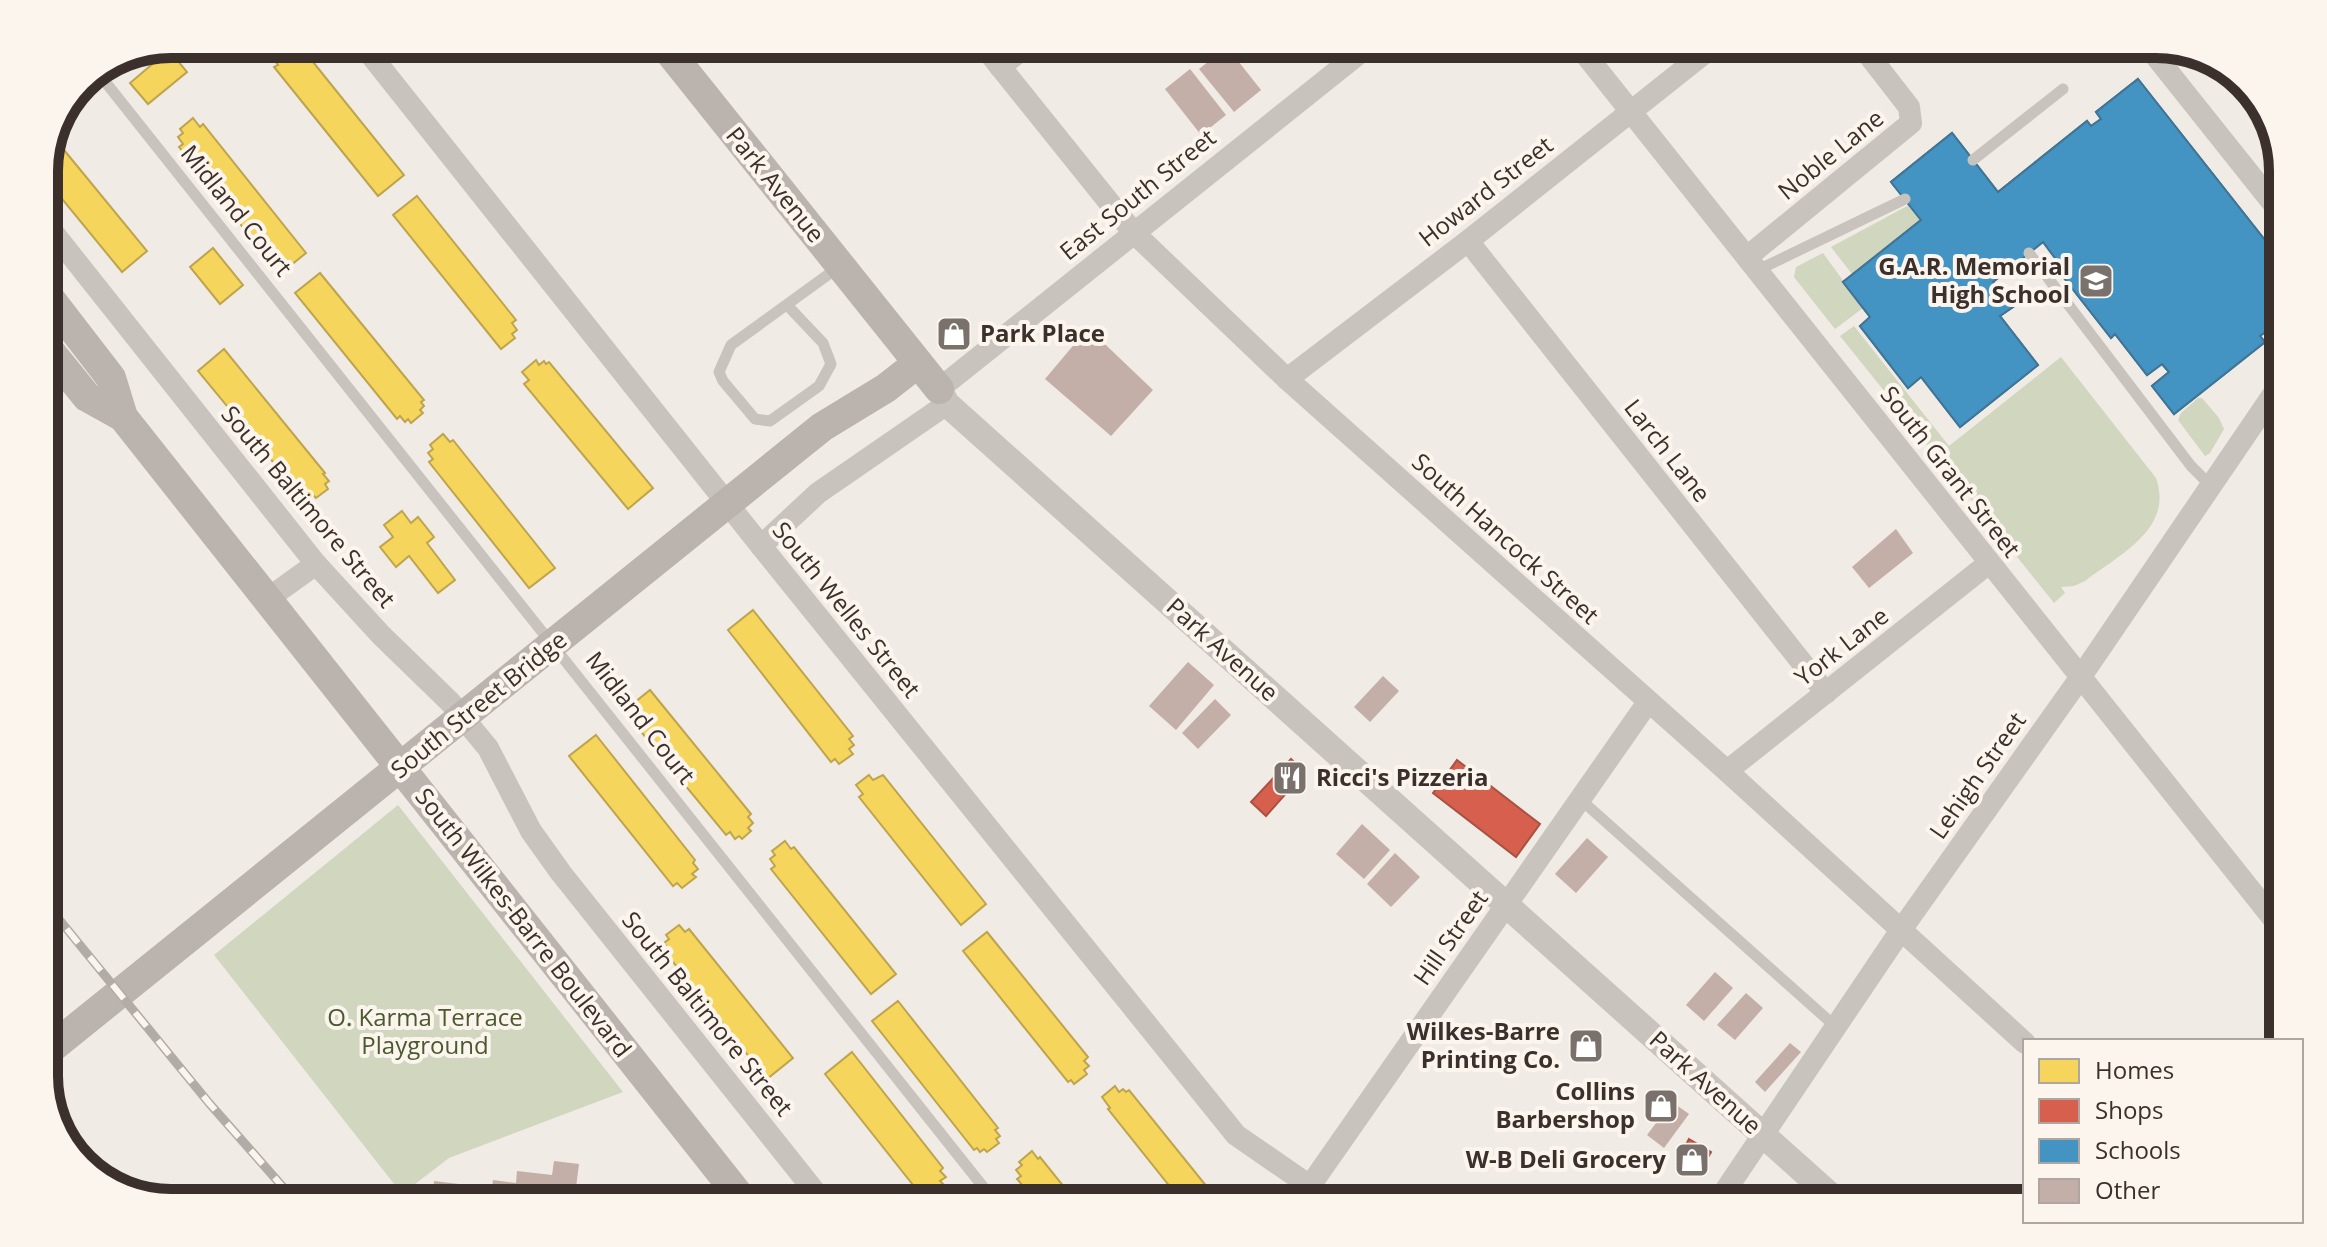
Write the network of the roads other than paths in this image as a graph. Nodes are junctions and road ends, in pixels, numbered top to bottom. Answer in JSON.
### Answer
{"nodes":[{"id":1,"x":373,"y":58,"type":"edge"},
{"id":2,"x":674,"y":58,"type":"edge"},
{"id":3,"x":993,"y":58,"type":"edge"},
{"id":4,"x":1011,"y":58,"type":"edge"},
{"id":5,"x":1353,"y":58,"type":"edge"},
{"id":6,"x":1588,"y":58,"type":"edge"},
{"id":7,"x":1698,"y":58,"type":"edge"},
{"id":8,"x":1871,"y":58,"type":"edge"},
{"id":9,"x":2157,"y":58,"type":"edge"},
{"id":10,"x":1000,"y":67,"type":"junction"},
{"id":11,"x":104,"y":81,"type":"edge"},
{"id":12,"x":2063,"y":89,"type":"dead end"},
{"id":13,"x":1631,"y":110,"type":"junction"},
{"id":14,"x":1973,"y":160,"type":"dead end"},
{"id":15,"x":2269,"y":198,"type":"edge"},
{"id":16,"x":1905,"y":199,"type":"dead end"},
{"id":17,"x":1133,"y":232,"type":"junction"},
{"id":18,"x":58,"y":239,"type":"edge"},
{"id":19,"x":1468,"y":241,"type":"junction"},
{"id":20,"x":2029,"y":253,"type":"dead end"},
{"id":21,"x":1752,"y":264,"type":"junction"},
{"id":22,"x":840,"y":266,"type":"junction"},
{"id":23,"x":787,"y":305,"type":"junction"},
{"id":24,"x":58,"y":309,"type":"edge"},
{"id":25,"x":58,"y":361,"type":"edge"},
{"id":26,"x":918,"y":363,"type":"junction"},
{"id":27,"x":1287,"y":379,"type":"junction"},
{"id":28,"x":943,"y":397,"type":"junction"},
{"id":29,"x":2269,"y":401,"type":"edge"},
{"id":30,"x":123,"y":417,"type":"junction"},
{"id":31,"x":2211,"y":486,"type":"junction"},
{"id":32,"x":761,"y":546,"type":"junction"},
{"id":33,"x":1989,"y":563,"type":"junction"},
{"id":34,"x":316,"y":564,"type":"junction"},
{"id":35,"x":266,"y":600,"type":"junction"},
{"id":36,"x":2080,"y":678,"type":"junction"},
{"id":37,"x":1826,"y":693,"type":"junction"},
{"id":38,"x":1648,"y":702,"type":"junction"},
{"id":39,"x":1727,"y":771,"type":"junction"},
{"id":40,"x":1580,"y":799,"type":"junction"},
{"id":41,"x":1506,"y":904,"type":"junction"},
{"id":42,"x":2269,"y":914,"type":"edge"},
{"id":43,"x":1901,"y":930,"type":"junction"},
{"id":44,"x":1836,"y":1027,"type":"junction"},
{"id":45,"x":2023,"y":1041,"type":"edge"},
{"id":46,"x":58,"y":1043,"type":"edge"},
{"id":47,"x":1764,"y":1135,"type":"junction"},
{"id":48,"x":734,"y":1189,"type":"edge"},
{"id":49,"x":813,"y":1189,"type":"edge"},
{"id":50,"x":985,"y":1189,"type":"edge"},
{"id":51,"x":1298,"y":1189,"type":"edge"},
{"id":52,"x":1307,"y":1189,"type":"edge"},
{"id":53,"x":1727,"y":1189,"type":"edge"},
{"id":54,"x":1824,"y":1189,"type":"edge"}],
"edges":[{"from":1,"to":32,"type":"street","name":"South Welles Street"},
{"from":2,"to":22,"type":"main road","name":"Park Avenue"},
{"from":3,"to":10,"type":"street","name":"South Hancock Street"},
{"from":4,"to":10,"type":"street"},
{"from":5,"to":17,"type":"street","name":"East South Street"},
{"from":6,"to":13,"type":"street","name":"South Grant Street"},
{"from":7,"to":13,"type":"street","name":"Howard Street"},
{"from":8,"to":21,"type":"street","name":"Noble Lane"},
{"from":9,"to":15,"type":"street"},
{"from":10,"to":17,"type":"street","name":"South Hancock Street"},
{"from":11,"to":50,"type":"lane","name":"Midland Court"},
{"from":12,"to":14,"type":"lane"},
{"from":13,"to":19,"type":"street","name":"Howard Street"},
{"from":13,"to":21,"type":"street","name":"South Grant Street"},
{"from":16,"to":21,"type":"lane"},
{"from":17,"to":27,"type":"street","name":"South Hancock Street"},
{"from":17,"to":28,"type":"street","name":"East South Street"},
{"from":18,"to":34,"type":"street","name":"South Baltimore Street"},
{"from":19,"to":27,"type":"street","name":"Howard Street"},
{"from":19,"to":37,"type":"street","name":"Larch Lane"},
{"from":20,"to":31,"type":"lane"},
{"from":21,"to":33,"type":"street","name":"South Grant Street"},
{"from":22,"to":23,"type":"lane"},
{"from":22,"to":26,"type":"main road","name":"Park Avenue"},
{"from":23,"to":23,"type":"lane"},
{"from":24,"to":30,"type":"main road","name":"South Wilkes-Barre Boulevard"},
{"from":25,"to":30,"type":"main road","name":"South Wilkes-Barre Boulevard"},
{"from":26,"to":28,"type":"main road","name":"Park Avenue"},
{"from":26,"to":46,"type":"main road","name":"South Street Bridge"},
{"from":27,"to":38,"type":"street","name":"South Hancock Street"},
{"from":28,"to":32,"type":"street","name":"East South Street"},
{"from":28,"to":41,"type":"street","name":"Park Avenue"},
{"from":29,"to":31,"type":"street","name":"Lehigh Street"},
{"from":30,"to":35,"type":"main road","name":"South Wilkes-Barre Boulevard"},
{"from":31,"to":36,"type":"street","name":"Lehigh Street"},
{"from":32,"to":51,"type":"street","name":"South Welles Street"},
{"from":33,"to":36,"type":"street","name":"South Grant Street"},
{"from":33,"to":37,"type":"street","name":"York Lane"},
{"from":34,"to":35,"type":"street"},
{"from":34,"to":49,"type":"street","name":"South Baltimore Street"},
{"from":35,"to":48,"type":"main road","name":"South Wilkes-Barre Boulevard"},
{"from":36,"to":42,"type":"street","name":"South Grant Street"},
{"from":36,"to":43,"type":"street","name":"Lehigh Street"},
{"from":37,"to":39,"type":"street","name":"York Lane"},
{"from":38,"to":39,"type":"street","name":"South Hancock Street"},
{"from":38,"to":40,"type":"street","name":"Hill Street"},
{"from":39,"to":43,"type":"street","name":"South Hancock Street"},
{"from":40,"to":41,"type":"street","name":"Hill Street"},
{"from":40,"to":44,"type":"lane"},
{"from":41,"to":47,"type":"street","name":"Park Avenue"},
{"from":41,"to":52,"type":"street","name":"Hill Street"},
{"from":43,"to":44,"type":"street","name":"Lehigh Street"},
{"from":43,"to":45,"type":"street","name":"South Hancock Street"},
{"from":44,"to":47,"type":"street","name":"Lehigh Street"},
{"from":47,"to":53,"type":"street","name":"Lehigh Street"},
{"from":47,"to":54,"type":"street","name":"Park Avenue"}]}
